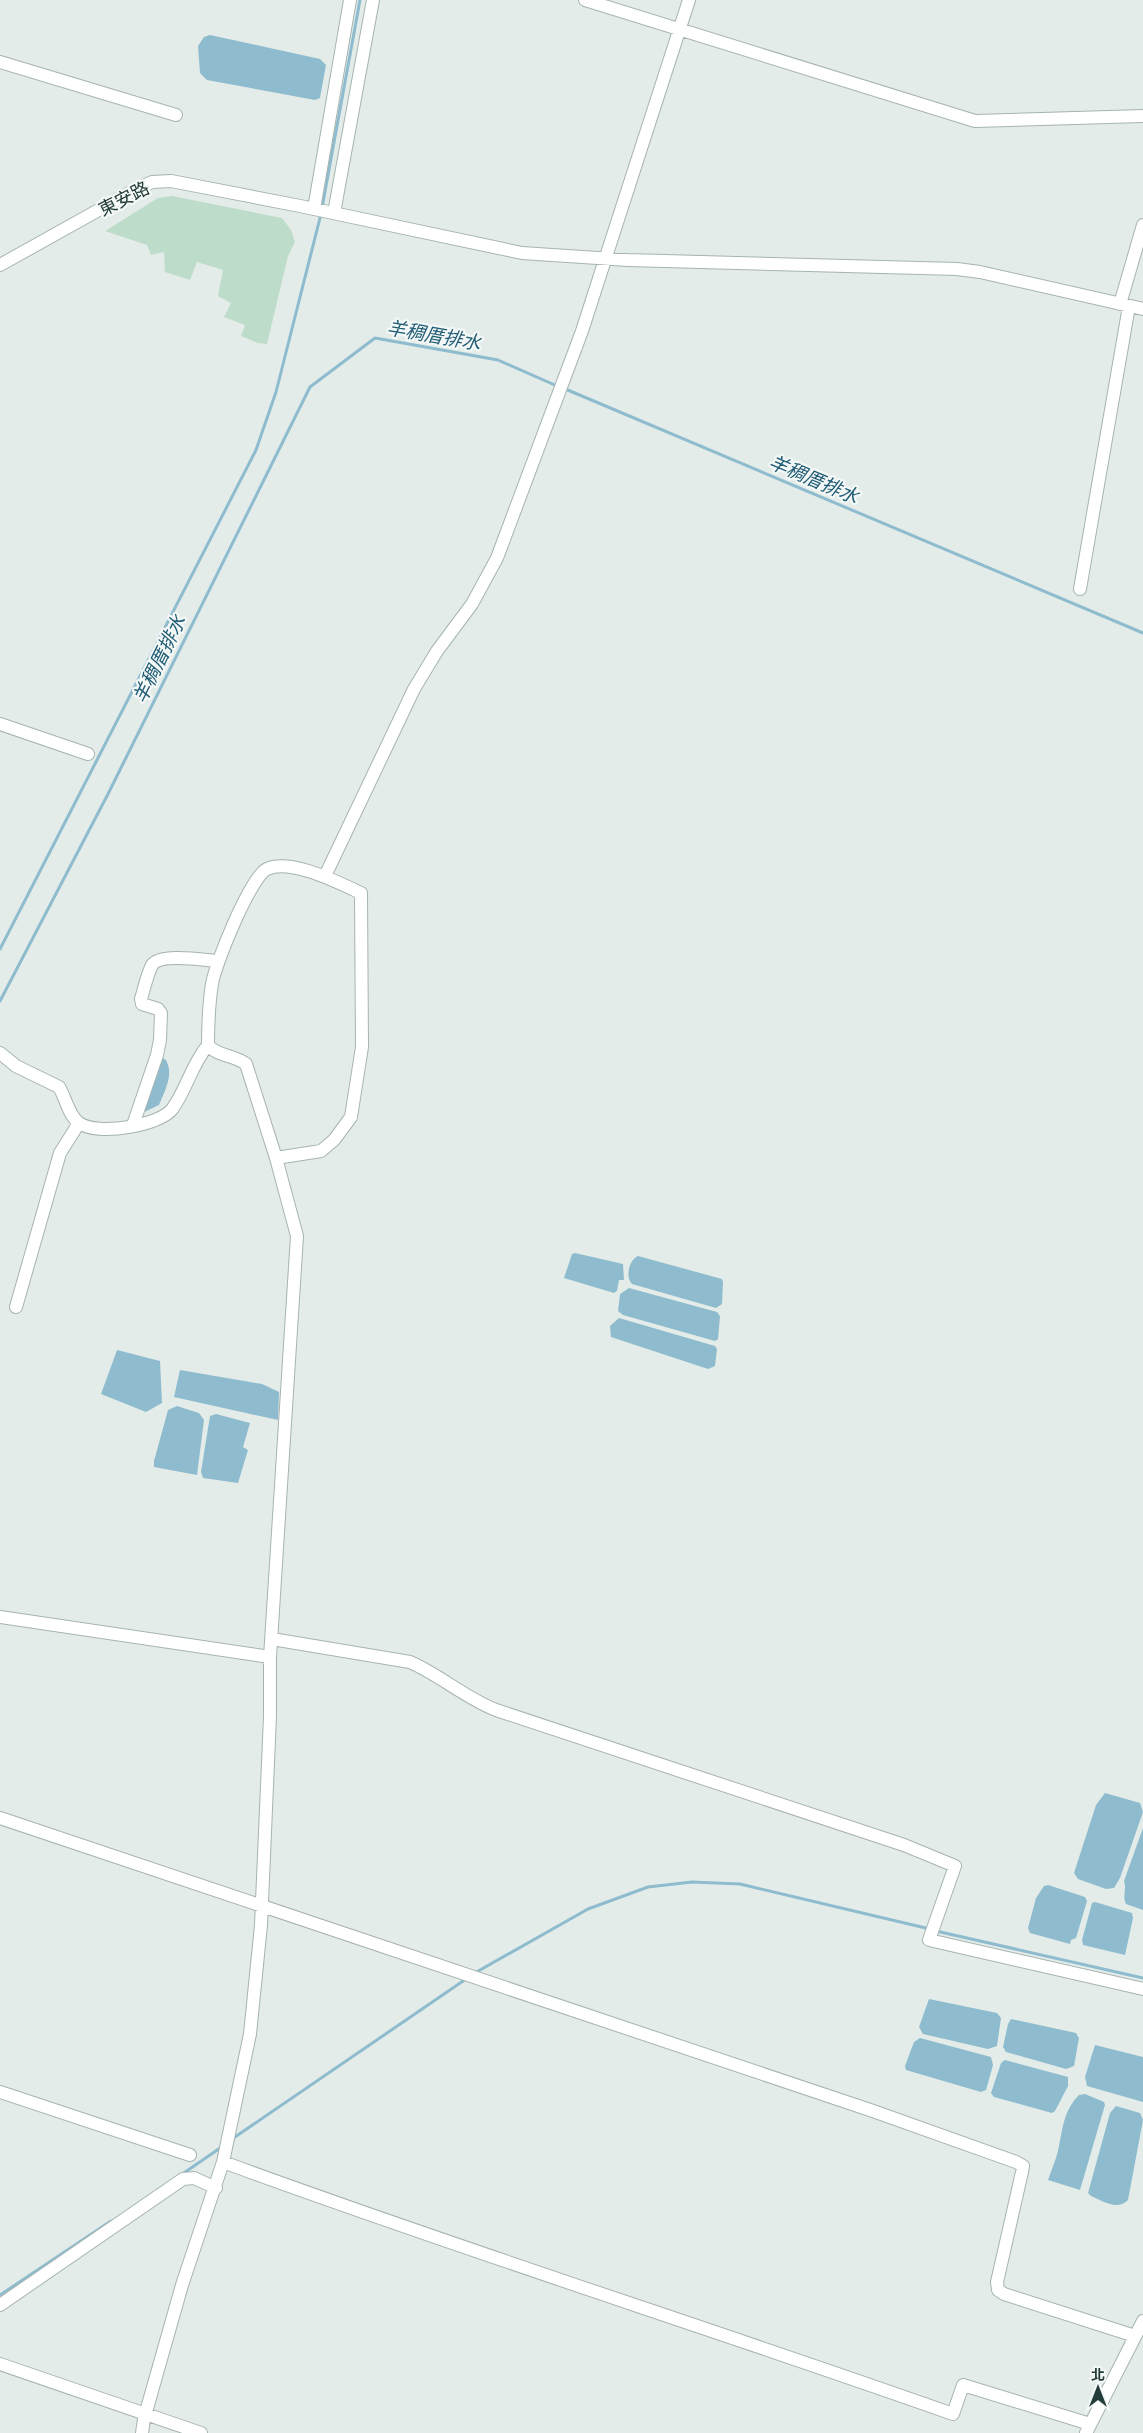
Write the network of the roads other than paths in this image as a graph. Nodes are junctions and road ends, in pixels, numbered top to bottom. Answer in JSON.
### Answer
{"nodes":[{"id":1,"x":350,"y":0,"type":"edge"},
{"id":2,"x":373,"y":0,"type":"edge"},
{"id":3,"x":584,"y":0,"type":"edge"},
{"id":4,"x":689,"y":0,"type":"edge"},
{"id":5,"x":680,"y":30,"type":"junction"},
{"id":6,"x":0,"y":62,"type":"edge"},
{"id":7,"x":176,"y":115,"type":"dead end"},
{"id":8,"x":1143,"y":116,"type":"edge"},
{"id":9,"x":324,"y":211,"type":"junction"},
{"id":10,"x":1143,"y":225,"type":"edge"},
{"id":11,"x":605,"y":257,"type":"junction"},
{"id":12,"x":0,"y":265,"type":"edge"},
{"id":13,"x":1125,"y":305,"type":"junction"},
{"id":14,"x":1143,"y":309,"type":"edge"},
{"id":15,"x":1080,"y":589,"type":"dead end"},
{"id":16,"x":0,"y":724,"type":"edge"},
{"id":17,"x":88,"y":754,"type":"dead end"},
{"id":18,"x":325,"y":876,"type":"junction"},
{"id":19,"x":218,"y":961,"type":"junction"},
{"id":20,"x":208,"y":1044,"type":"junction"},
{"id":21,"x":0,"y":1053,"type":"edge"},
{"id":22,"x":79,"y":1123,"type":"junction"},
{"id":23,"x":133,"y":1125,"type":"junction"},
{"id":24,"x":276,"y":1158,"type":"junction"},
{"id":25,"x":16,"y":1307,"type":"dead end"},
{"id":26,"x":0,"y":1616,"type":"edge"},
{"id":27,"x":272,"y":1639,"type":"junction"},
{"id":28,"x":270,"y":1657,"type":"junction"},
{"id":29,"x":0,"y":1818,"type":"edge"},
{"id":30,"x":262,"y":1906,"type":"junction"},
{"id":31,"x":1143,"y":1989,"type":"edge"},
{"id":32,"x":0,"y":2092,"type":"edge"},
{"id":33,"x":190,"y":2155,"type":"dead end"},
{"id":34,"x":224,"y":2158,"type":"junction"},
{"id":35,"x":216,"y":2188,"type":"junction"},
{"id":36,"x":0,"y":2305,"type":"edge"},
{"id":37,"x":1143,"y":2322,"type":"edge"},
{"id":38,"x":1135,"y":2336,"type":"junction"},
{"id":39,"x":0,"y":2364,"type":"edge"},
{"id":40,"x":145,"y":2414,"type":"junction"},
{"id":41,"x":1088,"y":2429,"type":"edge"},
{"id":42,"x":142,"y":2433,"type":"edge"},
{"id":43,"x":201,"y":2433,"type":"edge"}],
"edges":[{"from":1,"to":9,"type":"street"},
{"from":2,"to":9,"type":"street"},
{"from":3,"to":5,"type":"street"},
{"from":4,"to":5,"type":"street"},
{"from":5,"to":8,"type":"street"},
{"from":5,"to":11,"type":"street"},
{"from":6,"to":7,"type":"street"},
{"from":9,"to":11,"type":"street","name":"東安路"},
{"from":9,"to":12,"type":"street","name":"東安路"},
{"from":10,"to":13,"type":"street"},
{"from":11,"to":13,"type":"street","name":"東安路"},
{"from":11,"to":18,"type":"street"},
{"from":13,"to":14,"type":"street","name":"東安路"},
{"from":13,"to":15,"type":"street"},
{"from":16,"to":17,"type":"street"},
{"from":18,"to":19,"type":"street"},
{"from":18,"to":24,"type":"street"},
{"from":19,"to":20,"type":"street"},
{"from":19,"to":23,"type":"street"},
{"from":20,"to":23,"type":"street"},
{"from":20,"to":24,"type":"street"},
{"from":21,"to":22,"type":"street"},
{"from":22,"to":23,"type":"street"},
{"from":22,"to":25,"type":"street"},
{"from":24,"to":27,"type":"street"},
{"from":26,"to":28,"type":"street"},
{"from":27,"to":28,"type":"street"},
{"from":27,"to":31,"type":"street"},
{"from":28,"to":30,"type":"street"},
{"from":29,"to":30,"type":"street"},
{"from":30,"to":34,"type":"street"},
{"from":30,"to":38,"type":"street"},
{"from":32,"to":33,"type":"street"},
{"from":34,"to":35,"type":"street"},
{"from":34,"to":41,"type":"street"},
{"from":35,"to":36,"type":"street"},
{"from":35,"to":40,"type":"street"},
{"from":37,"to":38,"type":"street"},
{"from":38,"to":41,"type":"street"},
{"from":39,"to":40,"type":"street"},
{"from":40,"to":42,"type":"street"},
{"from":40,"to":43,"type":"street"}]}
